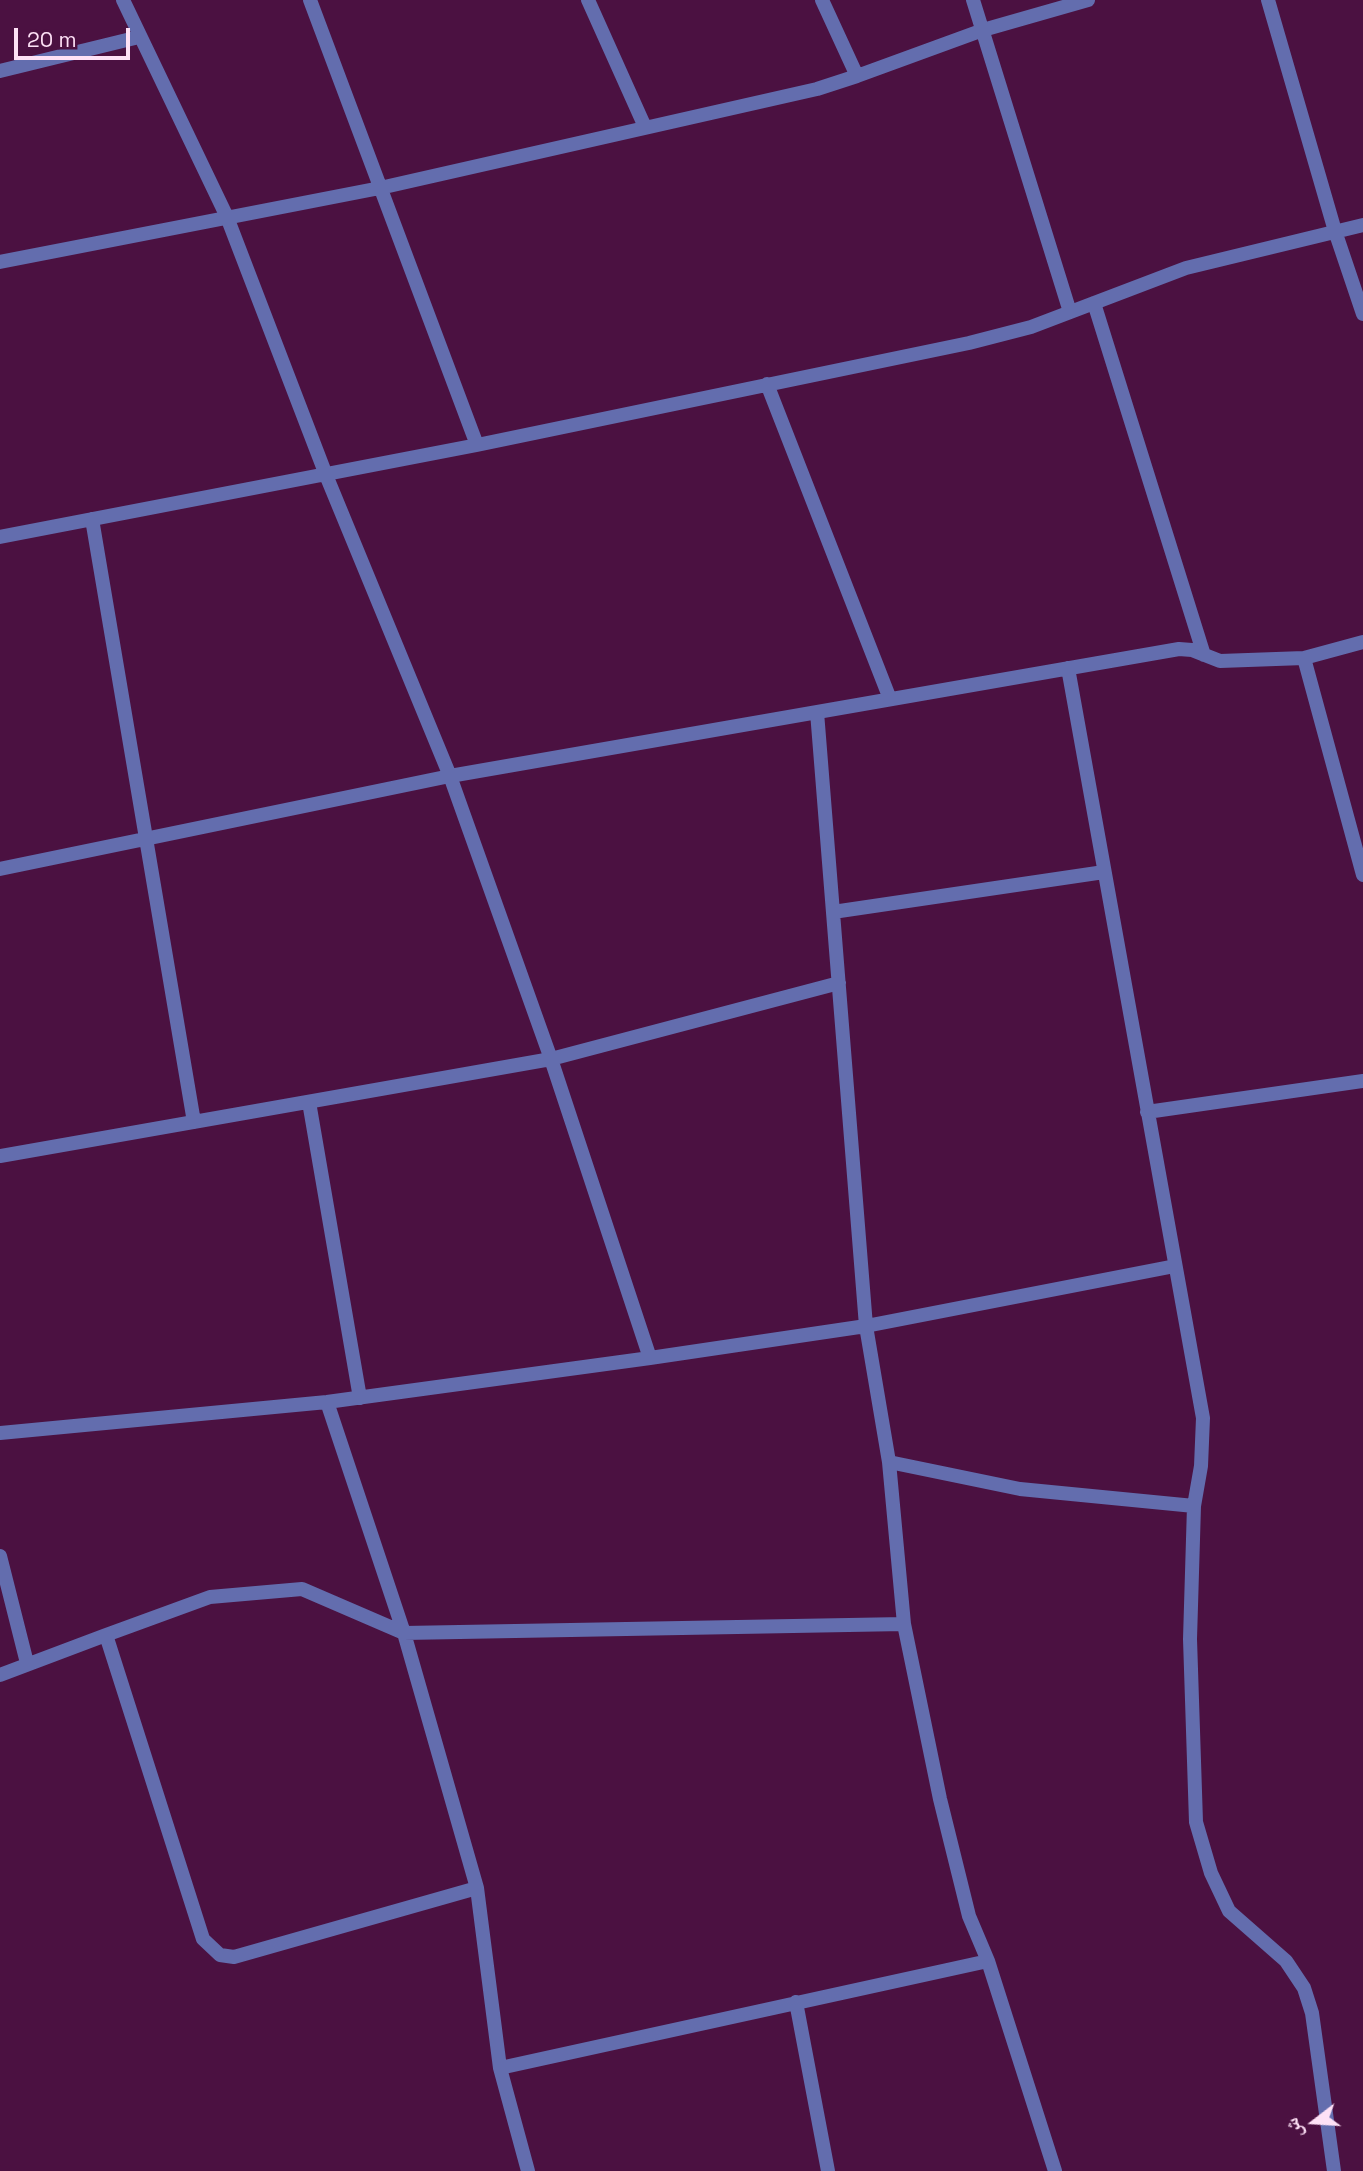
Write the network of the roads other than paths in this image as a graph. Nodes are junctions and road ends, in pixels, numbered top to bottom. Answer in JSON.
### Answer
{"nodes":[{"id":1,"x":123,"y":0,"type":"edge"},
{"id":2,"x":310,"y":0,"type":"edge"},
{"id":3,"x":588,"y":0,"type":"edge"},
{"id":4,"x":822,"y":0,"type":"edge"},
{"id":5,"x":973,"y":0,"type":"edge"},
{"id":6,"x":1088,"y":0,"type":"edge"},
{"id":7,"x":1268,"y":0,"type":"edge"},
{"id":8,"x":983,"y":30,"type":"junction"},
{"id":9,"x":139,"y":37,"type":"junction"},
{"id":10,"x":0,"y":71,"type":"edge"},
{"id":11,"x":857,"y":76,"type":"junction"},
{"id":12,"x":645,"y":127,"type":"junction"},
{"id":13,"x":380,"y":188,"type":"junction"},
{"id":14,"x":227,"y":217,"type":"junction"},
{"id":15,"x":1363,"y":225,"type":"edge"},
{"id":16,"x":1335,"y":231,"type":"junction"},
{"id":17,"x":0,"y":262,"type":"edge"},
{"id":18,"x":1094,"y":303,"type":"junction"},
{"id":19,"x":1070,"y":312,"type":"junction"},
{"id":20,"x":1363,"y":314,"type":"edge"},
{"id":21,"x":767,"y":384,"type":"junction"},
{"id":22,"x":477,"y":445,"type":"junction"},
{"id":23,"x":326,"y":475,"type":"junction"},
{"id":24,"x":92,"y":519,"type":"junction"},
{"id":25,"x":0,"y":537,"type":"edge"},
{"id":26,"x":1363,"y":642,"type":"edge"},
{"id":27,"x":1204,"y":655,"type":"junction"},
{"id":28,"x":1304,"y":659,"type":"junction"},
{"id":29,"x":1068,"y":668,"type":"junction"},
{"id":30,"x":890,"y":699,"type":"junction"},
{"id":31,"x":817,"y":712,"type":"junction"},
{"id":32,"x":450,"y":776,"type":"junction"},
{"id":33,"x":147,"y":838,"type":"junction"},
{"id":34,"x":0,"y":869,"type":"edge"},
{"id":35,"x":1104,"y":872,"type":"junction"},
{"id":36,"x":1363,"y":876,"type":"edge"},
{"id":37,"x":833,"y":912,"type":"junction"},
{"id":38,"x":839,"y":983,"type":"junction"},
{"id":39,"x":551,"y":1059,"type":"junction"},
{"id":40,"x":1363,"y":1081,"type":"edge"},
{"id":41,"x":309,"y":1102,"type":"junction"},
{"id":42,"x":1147,"y":1112,"type":"junction"},
{"id":43,"x":194,"y":1122,"type":"junction"},
{"id":44,"x":0,"y":1156,"type":"edge"},
{"id":45,"x":1175,"y":1266,"type":"junction"},
{"id":46,"x":866,"y":1326,"type":"junction"},
{"id":47,"x":650,"y":1358,"type":"junction"},
{"id":48,"x":360,"y":1398,"type":"junction"},
{"id":49,"x":327,"y":1402,"type":"junction"},
{"id":50,"x":0,"y":1433,"type":"edge"},
{"id":51,"x":889,"y":1462,"type":"junction"},
{"id":52,"x":1195,"y":1506,"type":"junction"},
{"id":53,"x":0,"y":1556,"type":"edge"},
{"id":54,"x":904,"y":1624,"type":"junction"},
{"id":55,"x":404,"y":1633,"type":"junction"},
{"id":56,"x":106,"y":1635,"type":"junction"},
{"id":57,"x":27,"y":1663,"type":"junction"},
{"id":58,"x":0,"y":1675,"type":"edge"},
{"id":59,"x":477,"y":1888,"type":"junction"},
{"id":60,"x":988,"y":1961,"type":"junction"},
{"id":61,"x":796,"y":2003,"type":"junction"},
{"id":62,"x":500,"y":2068,"type":"junction"},
{"id":63,"x":528,"y":2171,"type":"edge"},
{"id":64,"x":828,"y":2171,"type":"edge"},
{"id":65,"x":1055,"y":2171,"type":"edge"},
{"id":66,"x":1334,"y":2171,"type":"edge"}],
"edges":[{"from":1,"to":9,"type":"street"},
{"from":2,"to":13,"type":"street"},
{"from":3,"to":12,"type":"street"},
{"from":4,"to":11,"type":"street"},
{"from":5,"to":8,"type":"street"},
{"from":6,"to":8,"type":"street"},
{"from":7,"to":16,"type":"street"},
{"from":8,"to":11,"type":"street"},
{"from":8,"to":19,"type":"street"},
{"from":9,"to":10,"type":"street"},
{"from":9,"to":14,"type":"street"},
{"from":11,"to":12,"type":"street"},
{"from":12,"to":13,"type":"street"},
{"from":13,"to":14,"type":"street"},
{"from":13,"to":22,"type":"street"},
{"from":14,"to":17,"type":"street"},
{"from":14,"to":23,"type":"street"},
{"from":15,"to":16,"type":"street"},
{"from":16,"to":18,"type":"street"},
{"from":16,"to":20,"type":"street"},
{"from":18,"to":19,"type":"street"},
{"from":18,"to":27,"type":"street"},
{"from":19,"to":21,"type":"street"},
{"from":21,"to":22,"type":"street"},
{"from":21,"to":30,"type":"street"},
{"from":22,"to":23,"type":"street"},
{"from":23,"to":24,"type":"street"},
{"from":23,"to":32,"type":"street"},
{"from":24,"to":25,"type":"street"},
{"from":24,"to":33,"type":"street"},
{"from":26,"to":28,"type":"street"},
{"from":27,"to":28,"type":"street"},
{"from":27,"to":29,"type":"street"},
{"from":28,"to":36,"type":"street"},
{"from":29,"to":30,"type":"street"},
{"from":29,"to":35,"type":"street"},
{"from":30,"to":31,"type":"street"},
{"from":31,"to":32,"type":"street"},
{"from":31,"to":37,"type":"street"},
{"from":32,"to":33,"type":"street"},
{"from":32,"to":39,"type":"street"},
{"from":33,"to":34,"type":"street"},
{"from":33,"to":43,"type":"street"},
{"from":35,"to":37,"type":"street"},
{"from":35,"to":42,"type":"street"},
{"from":37,"to":38,"type":"street"},
{"from":38,"to":39,"type":"street"},
{"from":38,"to":46,"type":"street"},
{"from":39,"to":41,"type":"street"},
{"from":39,"to":47,"type":"street"},
{"from":40,"to":42,"type":"street"},
{"from":41,"to":43,"type":"street"},
{"from":41,"to":48,"type":"street"},
{"from":42,"to":45,"type":"street"},
{"from":43,"to":44,"type":"street"},
{"from":45,"to":46,"type":"street"},
{"from":45,"to":52,"type":"street"},
{"from":46,"to":47,"type":"street"},
{"from":46,"to":51,"type":"street"},
{"from":47,"to":48,"type":"street"},
{"from":48,"to":49,"type":"street"},
{"from":49,"to":50,"type":"street"},
{"from":49,"to":55,"type":"street"},
{"from":51,"to":52,"type":"street"},
{"from":51,"to":54,"type":"street"},
{"from":52,"to":66,"type":"street"},
{"from":53,"to":57,"type":"street"},
{"from":54,"to":55,"type":"street"},
{"from":54,"to":60,"type":"street"},
{"from":55,"to":56,"type":"street"},
{"from":55,"to":59,"type":"street"},
{"from":56,"to":57,"type":"street"},
{"from":56,"to":59,"type":"street"},
{"from":57,"to":58,"type":"street"},
{"from":59,"to":62,"type":"street"},
{"from":60,"to":61,"type":"street"},
{"from":60,"to":65,"type":"street"},
{"from":61,"to":62,"type":"street"},
{"from":61,"to":64,"type":"street"},
{"from":62,"to":63,"type":"street"}]}
